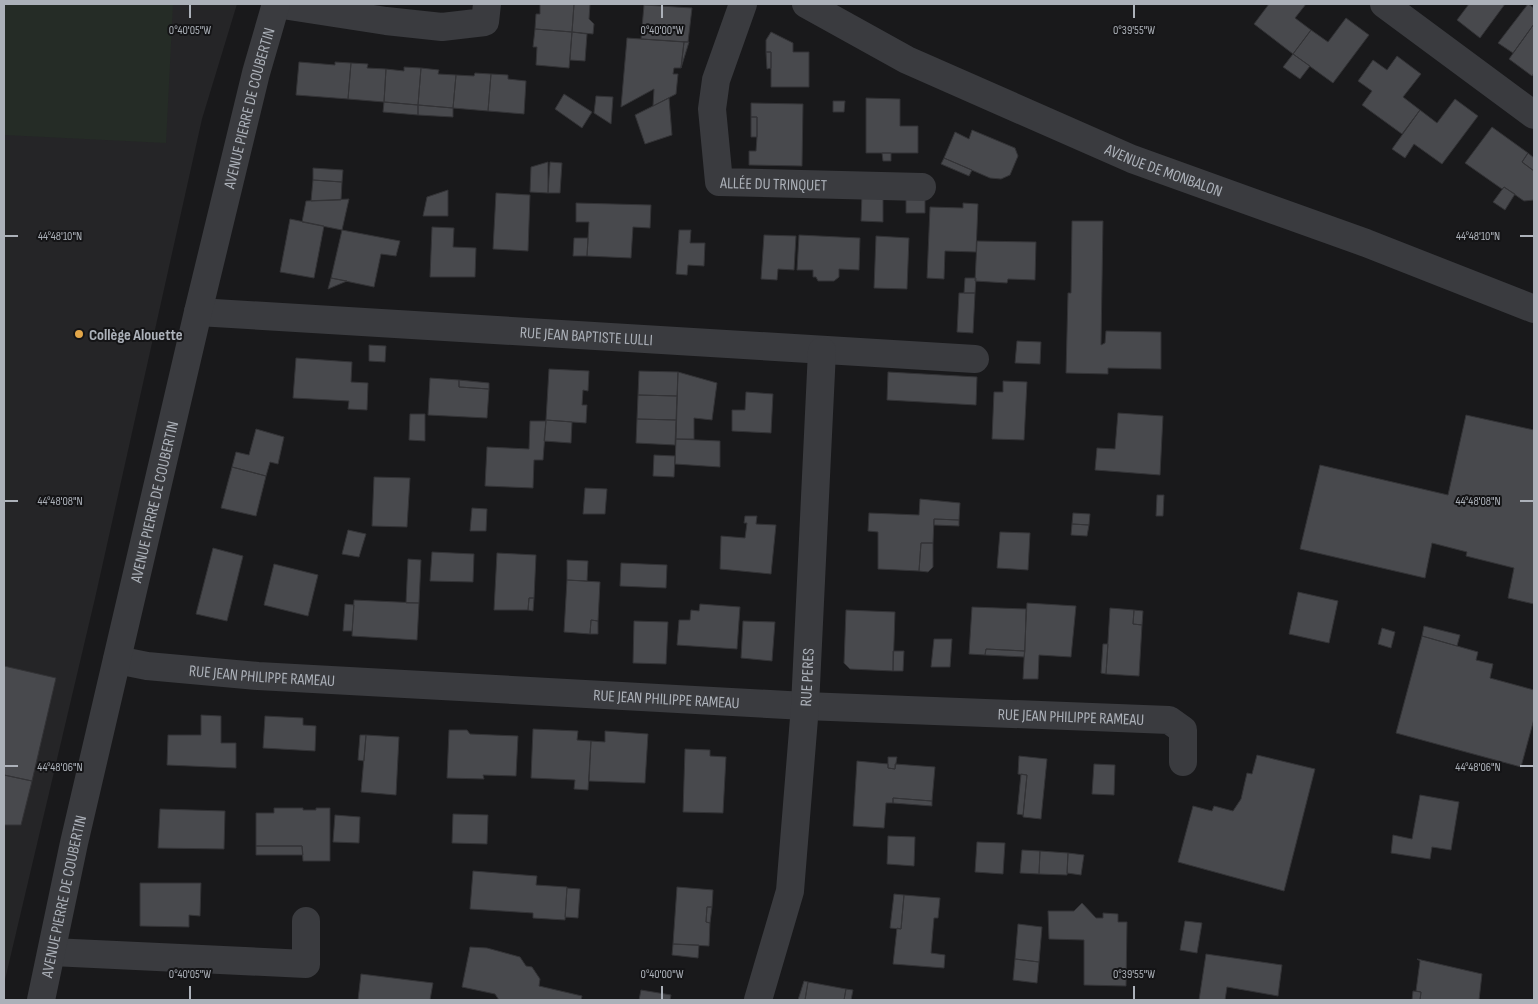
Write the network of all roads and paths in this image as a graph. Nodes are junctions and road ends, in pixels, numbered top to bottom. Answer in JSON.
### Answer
{"nodes":[{"id":1,"x":276,"y":4,"type":"edge"},
{"id":2,"x":487,"y":4,"type":"edge"},
{"id":3,"x":743,"y":4,"type":"edge"},
{"id":4,"x":806,"y":4,"type":"edge"},
{"id":5,"x":1384,"y":4,"type":"edge"},
{"id":6,"x":1534,"y":115,"type":"edge"},
{"id":7,"x":922,"y":187,"type":"dead end"},
{"id":8,"x":1534,"y":309,"type":"edge"},
{"id":9,"x":198,"y":312,"type":"junction"},
{"id":10,"x":822,"y":351,"type":"junction"},
{"id":11,"x":975,"y":359,"type":"dead end"},
{"id":12,"x":117,"y":660,"type":"junction"},
{"id":13,"x":805,"y":706,"type":"junction"},
{"id":14,"x":1183,"y":762,"type":"dead end"},
{"id":15,"x":306,"y":922,"type":"dead end"},
{"id":16,"x":52,"y":952,"type":"junction"},
{"id":17,"x":41,"y":1000,"type":"edge"},
{"id":18,"x":758,"y":1000,"type":"edge"}],
"edges":[{"from":1,"to":2,"type":"street"},
{"from":1,"to":9,"type":"street","name":"AVENUE PIERRE DE COUBERTIN"},
{"from":3,"to":7,"type":"street","name":"ALLÉE DU TRINQUET"},
{"from":4,"to":8,"type":"street","name":"AVENUE DE MONBALON"},
{"from":5,"to":6,"type":"street"},
{"from":9,"to":10,"type":"street","name":"RUE JEAN BAPTISTE LULLI"},
{"from":9,"to":12,"type":"street","name":"AVENUE PIERRE DE COUBERTIN"},
{"from":10,"to":11,"type":"street","name":"RUE JEAN BAPTISTE LULLI"},
{"from":10,"to":13,"type":"street","name":"RUE PERES"},
{"from":12,"to":13,"type":"street","name":"RUE JEAN PHILIPPE RAMEAU"},
{"from":12,"to":16,"type":"street","name":"AVENUE PIERRE DE COUBERTIN"},
{"from":13,"to":14,"type":"street","name":"RUE JEAN PHILIPPE RAMEAU"},
{"from":13,"to":18,"type":"street","name":"RUE PERES"},
{"from":15,"to":16,"type":"street"},
{"from":16,"to":17,"type":"street","name":"AVENUE PIERRE DE COUBERTIN"}]}
